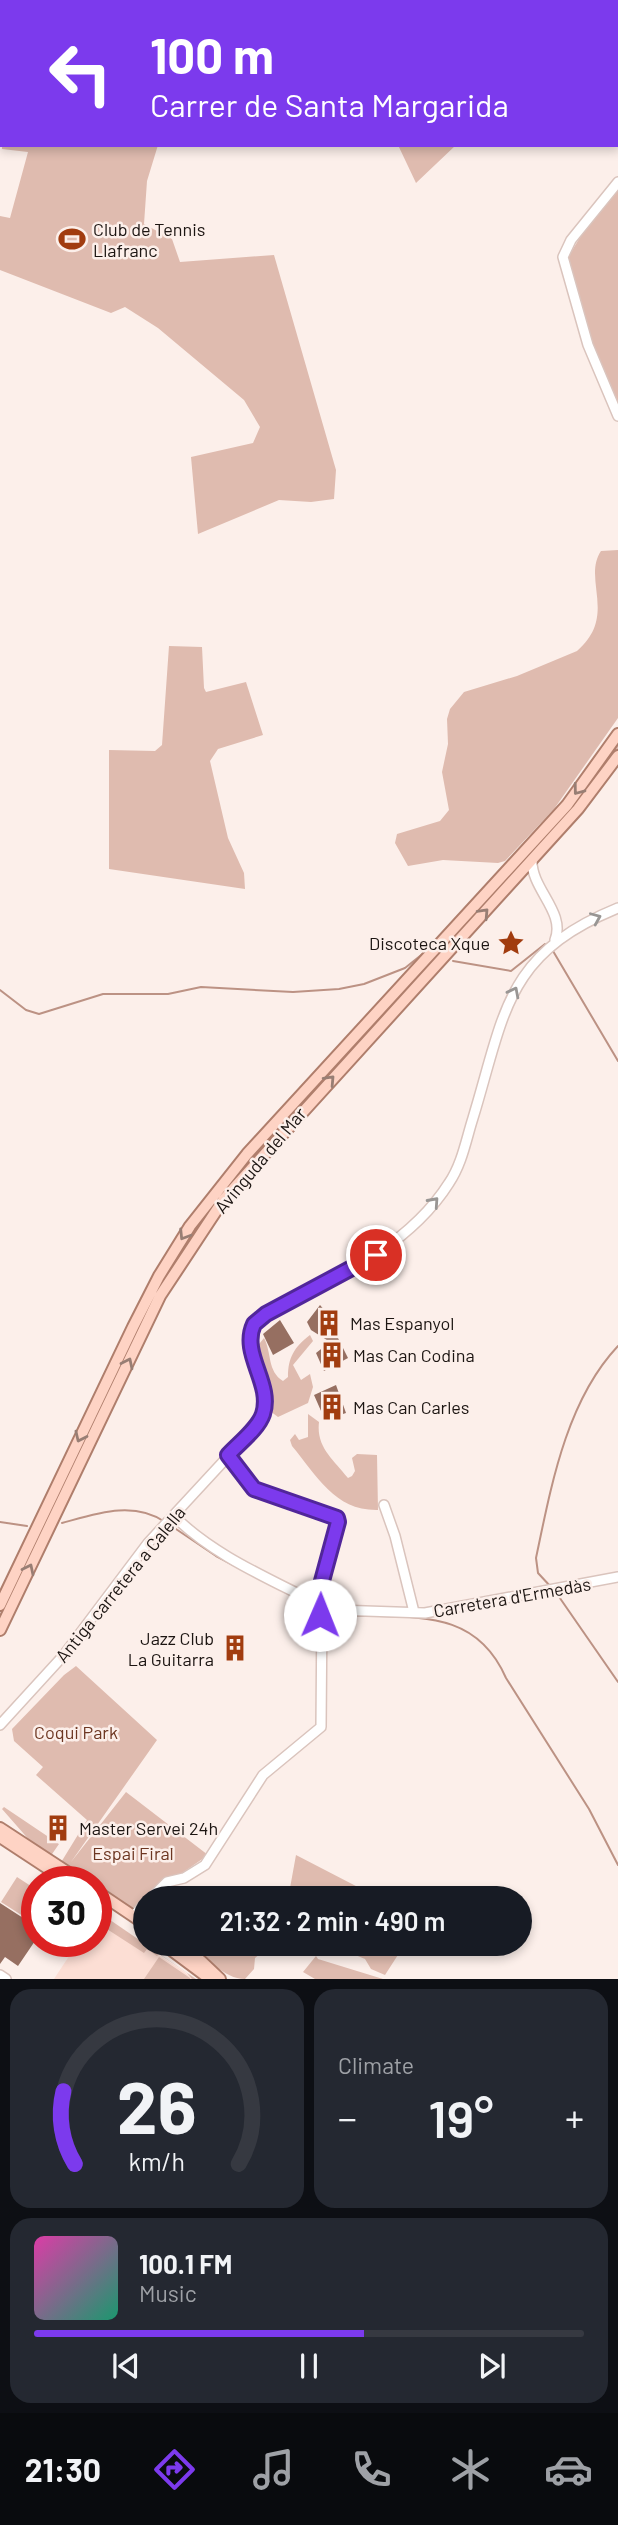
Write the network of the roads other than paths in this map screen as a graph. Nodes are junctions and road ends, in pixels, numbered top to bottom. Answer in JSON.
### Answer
{"nodes":[{"id":1,"x":618,"y":183,"type":"edge"},
{"id":2,"x":618,"y":416,"type":"edge"},
{"id":3,"x":618,"y":734,"type":"edge"},
{"id":4,"x":618,"y":756,"type":"edge"},
{"id":5,"x":532,"y":860,"type":"junction"},
{"id":6,"x":535,"y":877,"type":"junction"},
{"id":7,"x":514,"y":880,"type":"junction"},
{"id":8,"x":618,"y":908,"type":"edge"},
{"id":9,"x":558,"y":923,"type":"junction"},
{"id":10,"x":574,"y":928,"type":"junction"},
{"id":11,"x":554,"y":942,"type":"junction"},
{"id":12,"x":228,"y":1455,"type":"junction"},
{"id":13,"x":384,"y":1505,"type":"dead end"},
{"id":14,"x":173,"y":1517,"type":"junction"},
{"id":15,"x":618,"y":1577,"type":"edge"},
{"id":16,"x":319,"y":1604,"type":"junction"},
{"id":17,"x":0,"y":1605,"type":"edge"},
{"id":18,"x":414,"y":1612,"type":"junction"},
{"id":19,"x":0,"y":1630,"type":"edge"},
{"id":20,"x":0,"y":1725,"type":"edge"},
{"id":21,"x":0,"y":1828,"type":"edge"},
{"id":22,"x":0,"y":1836,"type":"edge"},
{"id":23,"x":45,"y":1866,"type":"edge"},
{"id":24,"x":58,"y":1866,"type":"edge"},
{"id":25,"x":163,"y":1886,"type":"edge"},
{"id":26,"x":112,"y":1902,"type":"edge"},
{"id":27,"x":112,"y":1910,"type":"edge"},
{"id":28,"x":133,"y":1916,"type":"edge"},
{"id":29,"x":133,"y":1924,"type":"edge"},
{"id":30,"x":180,"y":1956,"type":"edge"},
{"id":31,"x":194,"y":1956,"type":"edge"},
{"id":32,"x":0,"y":1975,"type":"edge"},
{"id":33,"x":6,"y":1979,"type":"edge"},
{"id":34,"x":209,"y":1979,"type":"edge"},
{"id":35,"x":219,"y":1979,"type":"edge"}],
"edges":[{"from":1,"to":2,"type":"street"},
{"from":3,"to":17,"type":"main road","name":"Avinguda del Mar","one_way":true},
{"from":4,"to":5,"type":"main road","name":"Avinguda del Mar"},
{"from":5,"to":6,"type":"street"},
{"from":5,"to":7,"type":"main road","name":"Avinguda del Mar"},
{"from":6,"to":7,"type":"street"},
{"from":6,"to":9,"type":"street"},
{"from":19,"to":7,"type":"main road","name":"Avinguda del Mar","one_way":true},
{"from":10,"to":8,"type":"street","name":"Antiga carretera a Calella","one_way":true},
{"from":9,"to":10,"type":"street"},
{"from":9,"to":11,"type":"street"},
{"from":10,"to":11,"type":"street","name":"Antiga carretera a Calella"},
{"from":12,"to":11,"type":"street","name":"Antiga carretera a Calella","one_way":true},
{"from":12,"to":14,"type":"street","name":"Antiga carretera a Calella"},
{"from":12,"to":16,"type":"street"},
{"from":13,"to":18,"type":"street"},
{"from":14,"to":16,"type":"street","name":"Carretera d'Ermedàs"},
{"from":14,"to":20,"type":"street","name":"Antiga carretera a Calella"},
{"from":15,"to":18,"type":"street","name":"Carretera d'Ermedàs"},
{"from":16,"to":18,"type":"street","name":"Carretera d'Ermedàs"},
{"from":16,"to":25,"type":"street"},
{"from":21,"to":24,"type":"main road"},
{"from":22,"to":23,"type":"main road"},
{"from":26,"to":28,"type":"main road"},
{"from":27,"to":29,"type":"main road"},
{"from":30,"to":34,"type":"main road"},
{"from":31,"to":35,"type":"main road"},
{"from":32,"to":33,"type":"street"}]}
